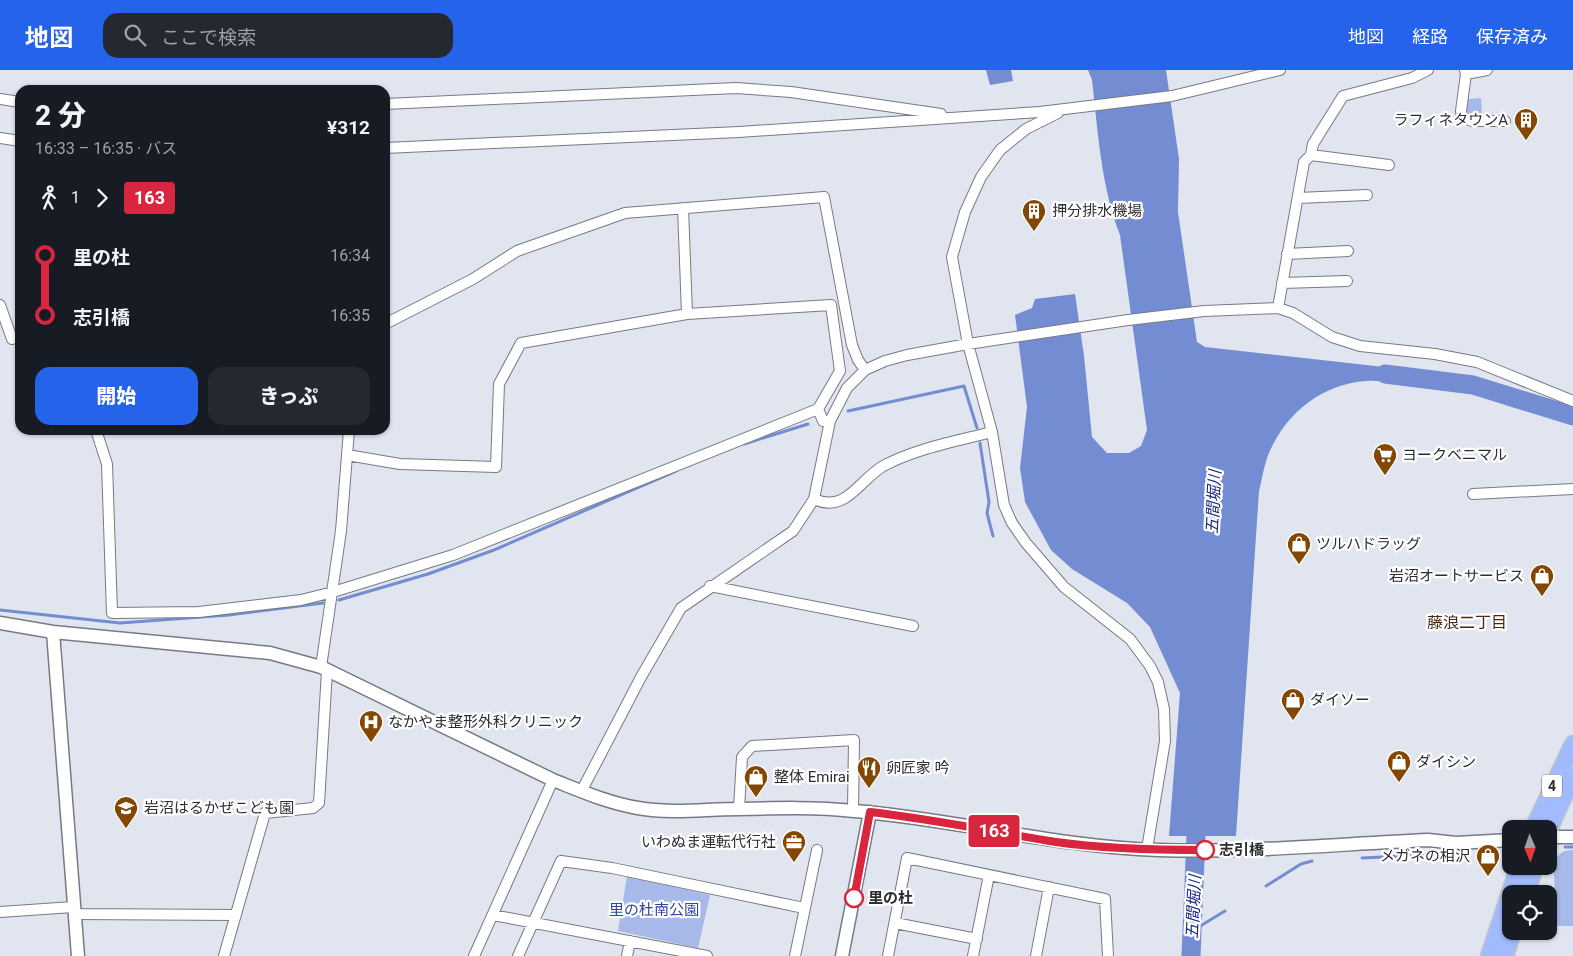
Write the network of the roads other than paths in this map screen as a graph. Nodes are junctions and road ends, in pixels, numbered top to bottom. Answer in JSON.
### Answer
{"nodes":[{"id":1,"x":1280,"y":70,"type":"edge"},
{"id":2,"x":1428,"y":70,"type":"edge"},
{"id":3,"x":1487,"y":70,"type":"edge"},
{"id":4,"x":1466,"y":72,"type":"edge"},
{"id":5,"x":0,"y":99,"type":"edge"},
{"id":6,"x":15,"y":101,"type":"edge"},
{"id":7,"x":390,"y":104,"type":"edge"},
{"id":8,"x":1063,"y":110,"type":"junction"},
{"id":9,"x":969,"y":118,"type":"junction"},
{"id":10,"x":1505,"y":121,"type":"dead end"},
{"id":11,"x":0,"y":138,"type":"edge"},
{"id":12,"x":15,"y":140,"type":"edge"},
{"id":13,"x":390,"y":148,"type":"edge"},
{"id":14,"x":1311,"y":155,"type":"junction"},
{"id":15,"x":1389,"y":165,"type":"dead end"},
{"id":16,"x":1367,"y":195,"type":"dead end"},
{"id":17,"x":1298,"y":198,"type":"junction"},
{"id":18,"x":682,"y":208,"type":"junction"},
{"id":19,"x":1348,"y":251,"type":"dead end"},
{"id":20,"x":1287,"y":254,"type":"junction"},
{"id":21,"x":1347,"y":281,"type":"dead end"},
{"id":22,"x":1282,"y":283,"type":"junction"},
{"id":23,"x":0,"y":305,"type":"edge"},
{"id":24,"x":1278,"y":308,"type":"junction"},
{"id":25,"x":687,"y":314,"type":"junction"},
{"id":26,"x":390,"y":321,"type":"edge"},
{"id":27,"x":15,"y":338,"type":"edge"},
{"id":28,"x":972,"y":344,"type":"junction"},
{"id":29,"x":865,"y":370,"type":"junction"},
{"id":30,"x":1573,"y":401,"type":"edge"},
{"id":31,"x":818,"y":409,"type":"junction"},
{"id":32,"x":830,"y":421,"type":"junction"},
{"id":33,"x":992,"y":432,"type":"junction"},
{"id":34,"x":98,"y":435,"type":"edge"},
{"id":35,"x":349,"y":435,"type":"edge"},
{"id":36,"x":347,"y":455,"type":"junction"},
{"id":37,"x":1573,"y":489,"type":"edge"},
{"id":38,"x":1473,"y":494,"type":"dead end"},
{"id":39,"x":814,"y":499,"type":"junction"},
{"id":40,"x":710,"y":586,"type":"junction"},
{"id":41,"x":333,"y":592,"type":"junction"},
{"id":42,"x":0,"y":623,"type":"edge"},
{"id":43,"x":913,"y":626,"type":"dead end"},
{"id":44,"x":53,"y":632,"type":"junction"},
{"id":45,"x":324,"y":669,"type":"junction"},
{"id":46,"x":1573,"y":744,"type":"edge"},
{"id":47,"x":1573,"y":776,"type":"edge"},
{"id":48,"x":554,"y":780,"type":"junction"},
{"id":49,"x":581,"y":792,"type":"junction"},
{"id":50,"x":738,"y":809,"type":"junction"},
{"id":51,"x":853,"y":810,"type":"junction"},
{"id":52,"x":870,"y":812,"type":"junction"},
{"id":53,"x":1536,"y":820,"type":"edge"},
{"id":54,"x":1553,"y":820,"type":"edge"},
{"id":55,"x":1558,"y":837,"type":"edge"},
{"id":56,"x":1573,"y":838,"type":"edge"},
{"id":57,"x":1502,"y":840,"type":"edge"},
{"id":58,"x":817,"y":850,"type":"dead end"},
{"id":59,"x":1153,"y":850,"type":"junction"},
{"id":60,"x":989,"y":875,"type":"junction"},
{"id":61,"x":1516,"y":875,"type":"edge"},
{"id":62,"x":1049,"y":887,"type":"junction"},
{"id":63,"x":804,"y":908,"type":"junction"},
{"id":64,"x":74,"y":911,"type":"junction"},
{"id":65,"x":0,"y":912,"type":"edge"},
{"id":66,"x":236,"y":915,"type":"junction"},
{"id":67,"x":493,"y":915,"type":"junction"},
{"id":68,"x":534,"y":923,"type":"junction"},
{"id":69,"x":894,"y":923,"type":"junction"},
{"id":70,"x":977,"y":939,"type":"junction"},
{"id":71,"x":1510,"y":940,"type":"edge"},
{"id":72,"x":630,"y":941,"type":"junction"},
{"id":73,"x":78,"y":956,"type":"edge"},
{"id":74,"x":224,"y":956,"type":"edge"},
{"id":75,"x":474,"y":956,"type":"edge"},
{"id":76,"x":518,"y":956,"type":"edge"},
{"id":77,"x":627,"y":956,"type":"edge"},
{"id":78,"x":707,"y":956,"type":"edge"},
{"id":79,"x":795,"y":956,"type":"edge"},
{"id":80,"x":842,"y":956,"type":"edge"},
{"id":81,"x":888,"y":956,"type":"edge"},
{"id":82,"x":973,"y":956,"type":"edge"},
{"id":83,"x":1036,"y":956,"type":"edge"},
{"id":84,"x":1108,"y":956,"type":"edge"},
{"id":85,"x":1489,"y":956,"type":"edge"},
{"id":86,"x":1505,"y":956,"type":"edge"}],
"edges":[{"from":1,"to":8,"type":"street"},
{"from":2,"to":14,"type":"street"},
{"from":3,"to":4,"type":"street"},
{"from":4,"to":10,"type":"street"},
{"from":5,"to":6,"type":"street"},
{"from":7,"to":9,"type":"street"},
{"from":8,"to":9,"type":"street"},
{"from":8,"to":28,"type":"street"},
{"from":9,"to":13,"type":"street"},
{"from":11,"to":12,"type":"street"},
{"from":14,"to":15,"type":"street"},
{"from":14,"to":17,"type":"street"},
{"from":16,"to":17,"type":"street"},
{"from":17,"to":20,"type":"street"},
{"from":18,"to":25,"type":"street"},
{"from":18,"to":26,"type":"street"},
{"from":18,"to":29,"type":"street"},
{"from":19,"to":20,"type":"street"},
{"from":20,"to":22,"type":"street"},
{"from":21,"to":22,"type":"street"},
{"from":22,"to":24,"type":"street"},
{"from":23,"to":27,"type":"street"},
{"from":24,"to":28,"type":"street"},
{"from":24,"to":30,"type":"street"},
{"from":25,"to":31,"type":"street"},
{"from":25,"to":36,"type":"street"},
{"from":28,"to":29,"type":"street"},
{"from":28,"to":33,"type":"street"},
{"from":29,"to":32,"type":"street"},
{"from":31,"to":32,"type":"street"},
{"from":31,"to":41,"type":"street"},
{"from":32,"to":39,"type":"street"},
{"from":33,"to":39,"type":"street"},
{"from":33,"to":59,"type":"street"},
{"from":34,"to":41,"type":"street"},
{"from":35,"to":36,"type":"street"},
{"from":36,"to":41,"type":"street"},
{"from":37,"to":38,"type":"street"},
{"from":39,"to":40,"type":"street"},
{"from":40,"to":43,"type":"street"},
{"from":40,"to":49,"type":"street"},
{"from":41,"to":45,"type":"street"},
{"from":42,"to":44,"type":"street"},
{"from":44,"to":45,"type":"street"},
{"from":44,"to":64,"type":"street"},
{"from":45,"to":48,"type":"street"},
{"from":45,"to":66,"type":"street"},
{"from":46,"to":53,"type":"highway","number":"4"},
{"from":47,"to":54,"type":"highway","number":"4"},
{"from":48,"to":49,"type":"street"},
{"from":48,"to":67,"type":"street"},
{"from":49,"to":50,"type":"street"},
{"from":50,"to":51,"type":"street"},
{"from":50,"to":51,"type":"street"},
{"from":51,"to":52,"type":"street"},
{"from":52,"to":59,"type":"street"},
{"from":52,"to":80,"type":"street"},
{"from":55,"to":56,"type":"street"},
{"from":57,"to":59,"type":"street"},
{"from":58,"to":63,"type":"street"},
{"from":60,"to":62,"type":"street"},
{"from":60,"to":69,"type":"street"},
{"from":60,"to":70,"type":"street"},
{"from":61,"to":85,"type":"highway"},
{"from":62,"to":83,"type":"street"},
{"from":62,"to":84,"type":"street"},
{"from":63,"to":68,"type":"street"},
{"from":63,"to":79,"type":"street"},
{"from":64,"to":65,"type":"street"},
{"from":64,"to":66,"type":"street"},
{"from":64,"to":73,"type":"street"},
{"from":66,"to":74,"type":"street"},
{"from":67,"to":68,"type":"street"},
{"from":67,"to":75,"type":"street"},
{"from":68,"to":72,"type":"street"},
{"from":68,"to":76,"type":"street"},
{"from":69,"to":70,"type":"street"},
{"from":69,"to":81,"type":"street"},
{"from":70,"to":82,"type":"street"},
{"from":71,"to":86,"type":"highway"},
{"from":72,"to":77,"type":"street"},
{"from":72,"to":78,"type":"street"}]}
